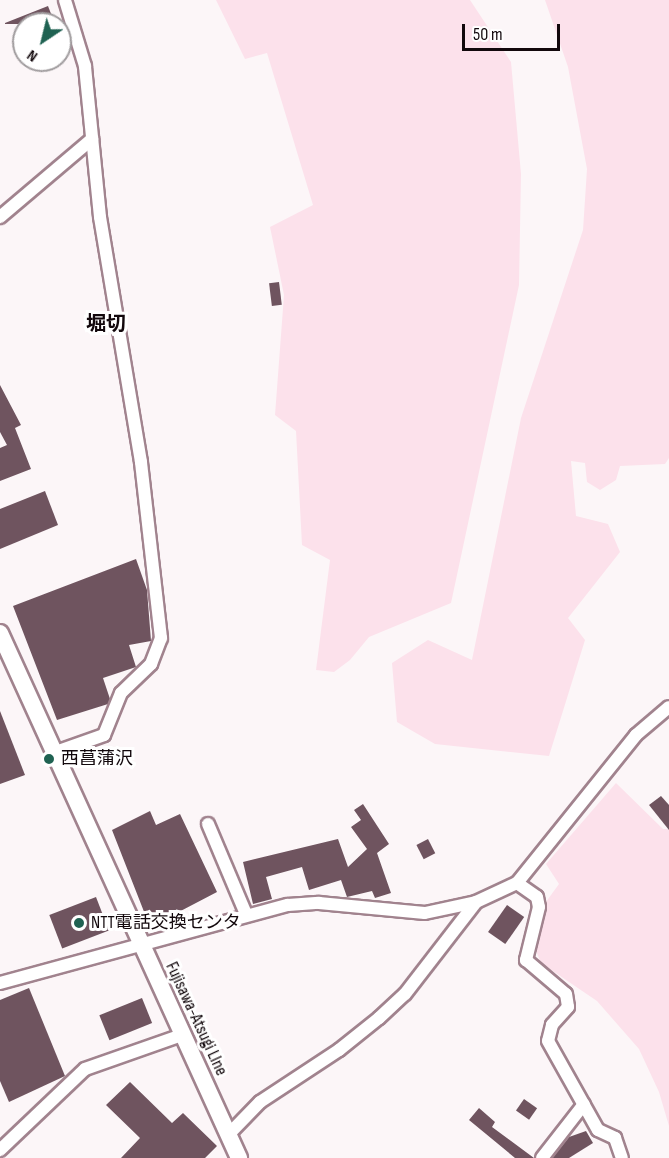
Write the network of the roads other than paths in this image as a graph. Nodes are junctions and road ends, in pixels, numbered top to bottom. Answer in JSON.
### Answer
{"nodes":[{"id":1,"x":66,"y":0,"type":"edge"},
{"id":2,"x":92,"y":139,"type":"junction"},
{"id":3,"x":0,"y":217,"type":"edge"},
{"id":4,"x":0,"y":633,"type":"edge"},
{"id":5,"x":669,"y":706,"type":"edge"},
{"id":6,"x":56,"y":752,"type":"junction"},
{"id":7,"x":208,"y":824,"type":"dead end"},
{"id":8,"x":517,"y":883,"type":"junction"},
{"id":9,"x":476,"y":902,"type":"junction"},
{"id":10,"x":246,"y":914,"type":"junction"},
{"id":11,"x":140,"y":944,"type":"junction"},
{"id":12,"x":0,"y":983,"type":"edge"},
{"id":13,"x":182,"y":1035,"type":"junction"},
{"id":14,"x":584,"y":1104,"type":"junction"},
{"id":15,"x":228,"y":1135,"type":"junction"},
{"id":16,"x":0,"y":1150,"type":"edge"},
{"id":17,"x":545,"y":1156,"type":"edge"},
{"id":18,"x":239,"y":1158,"type":"edge"},
{"id":19,"x":622,"y":1158,"type":"edge"}],
"edges":[{"from":1,"to":2,"type":"street"},
{"from":2,"to":3,"type":"street"},
{"from":2,"to":6,"type":"street"},
{"from":4,"to":6,"type":"main road","name":"Fujisawa-Atsugi LIne"},
{"from":5,"to":8,"type":"street"},
{"from":6,"to":11,"type":"main road","name":"Fujisawa-Atsugi LIne"},
{"from":7,"to":10,"type":"street"},
{"from":8,"to":9,"type":"street"},
{"from":8,"to":14,"type":"street"},
{"from":9,"to":10,"type":"street"},
{"from":9,"to":15,"type":"street"},
{"from":10,"to":11,"type":"street"},
{"from":11,"to":12,"type":"street"},
{"from":11,"to":13,"type":"main road","name":"Fujisawa-Atsugi LIne"},
{"from":13,"to":15,"type":"main road","name":"Fujisawa-Atsugi LIne"},
{"from":13,"to":16,"type":"street"},
{"from":14,"to":17,"type":"street"},
{"from":14,"to":19,"type":"street"},
{"from":15,"to":18,"type":"main road","name":"Fujisawa-Atsugi LIne"}]}
